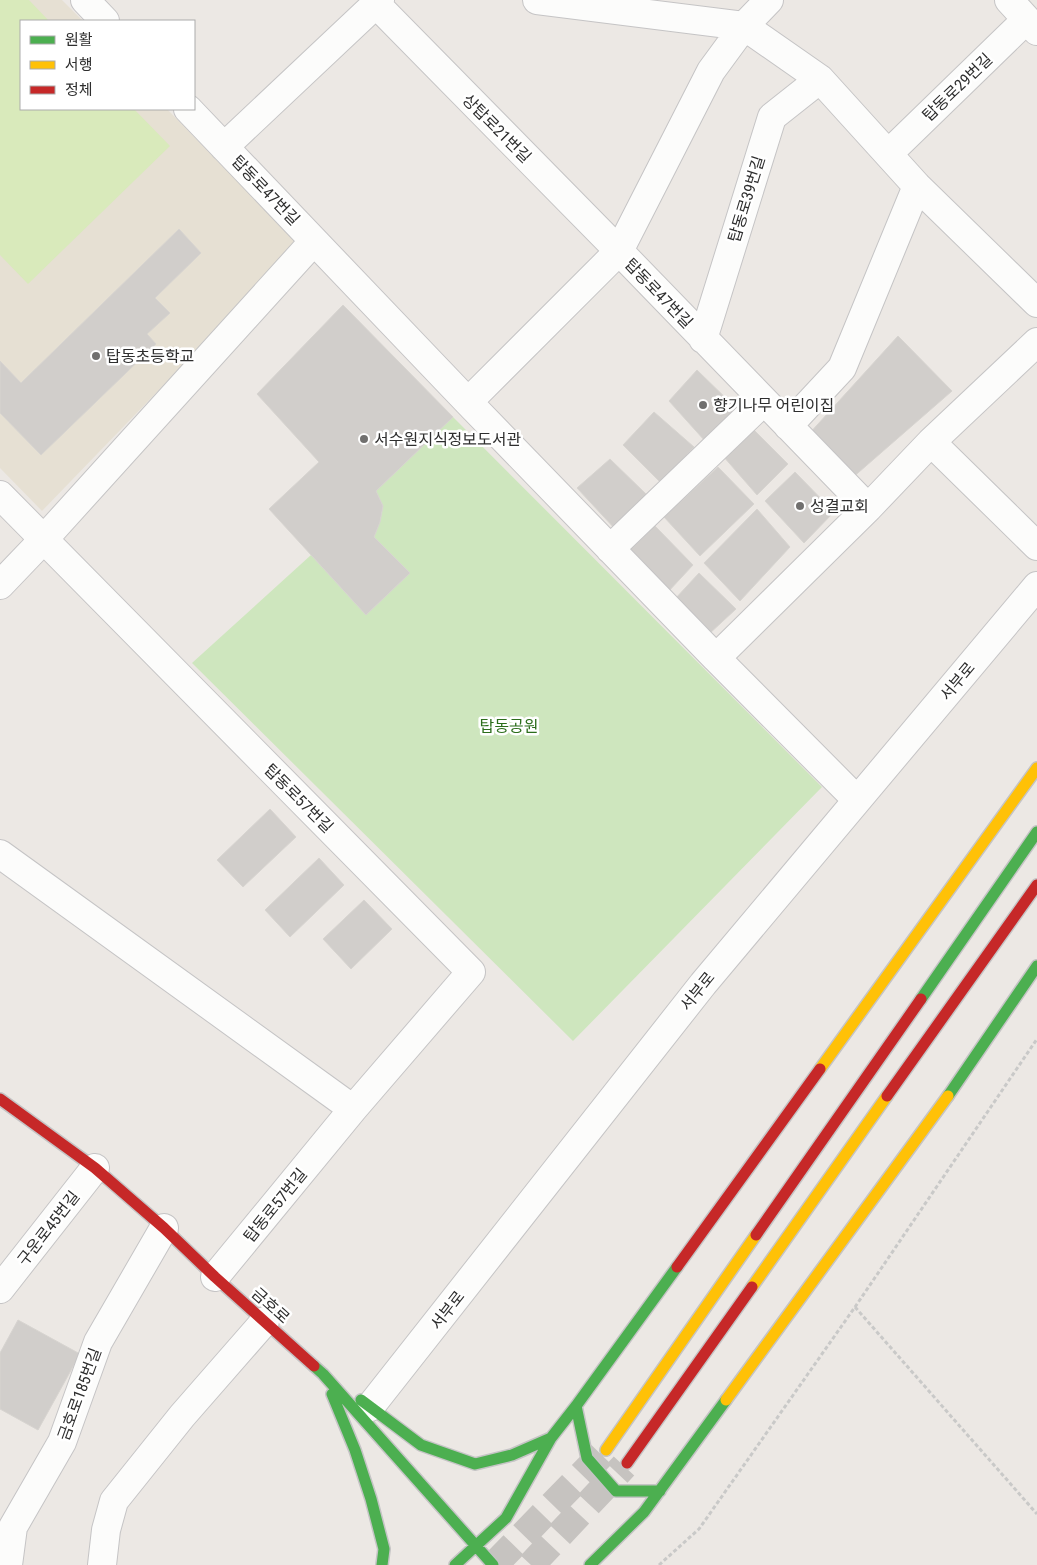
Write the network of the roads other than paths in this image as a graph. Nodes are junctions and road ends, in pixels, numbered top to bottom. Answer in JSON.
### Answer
{"nodes":[{"id":1,"x":85,"y":0,"type":"edge"},
{"id":2,"x":537,"y":0,"type":"edge"},
{"id":3,"x":769,"y":0,"type":"edge"},
{"id":4,"x":378,"y":2,"type":"edge"},
{"id":5,"x":1024,"y":17,"type":"edge"},
{"id":6,"x":104,"y":20,"type":"edge"},
{"id":7,"x":744,"y":26,"type":"junction"},
{"id":8,"x":820,"y":79,"type":"junction"},
{"id":9,"x":189,"y":110,"type":"edge"},
{"id":10,"x":224,"y":147,"type":"junction"},
{"id":11,"x":888,"y":154,"type":"junction"},
{"id":12,"x":917,"y":186,"type":"junction"},
{"id":13,"x":314,"y":241,"type":"junction"},
{"id":14,"x":619,"y":251,"type":"junction"},
{"id":15,"x":1037,"y":303,"type":"edge"},
{"id":16,"x":703,"y":339,"type":"junction"},
{"id":17,"x":1037,"y":342,"type":"edge"},
{"id":18,"x":764,"y":401,"type":"junction"},
{"id":19,"x":468,"y":402,"type":"junction"},
{"id":20,"x":788,"y":426,"type":"junction"},
{"id":21,"x":931,"y":442,"type":"junction"},
{"id":22,"x":0,"y":495,"type":"edge"},
{"id":23,"x":868,"y":508,"type":"junction"},
{"id":24,"x":44,"y":539,"type":"junction"},
{"id":25,"x":1037,"y":546,"type":"edge"},
{"id":26,"x":610,"y":548,"type":"junction"},
{"id":27,"x":0,"y":585,"type":"edge"},
{"id":28,"x":1037,"y":586,"type":"edge"},
{"id":29,"x":716,"y":658,"type":"junction"},
{"id":30,"x":1037,"y":768,"type":"edge"},
{"id":31,"x":857,"y":800,"type":"junction"},
{"id":32,"x":1037,"y":832,"type":"edge"},
{"id":33,"x":0,"y":854,"type":"edge"},
{"id":34,"x":1037,"y":885,"type":"edge"},
{"id":35,"x":1037,"y":966,"type":"edge"},
{"id":36,"x":0,"y":1098,"type":"edge"},
{"id":37,"x":353,"y":1109,"type":"junction"},
{"id":38,"x":95,"y":1168,"type":"junction"},
{"id":39,"x":164,"y":1228,"type":"junction"},
{"id":40,"x":216,"y":1277,"type":"junction"},
{"id":41,"x":0,"y":1288,"type":"edge"},
{"id":42,"x":265,"y":1321,"type":"junction"},
{"id":43,"x":323,"y":1374,"type":"junction"},
{"id":44,"x":370,"y":1406,"type":"junction"},
{"id":45,"x":576,"y":1406,"type":"junction"},
{"id":46,"x":551,"y":1438,"type":"junction"},
{"id":47,"x":606,"y":1450,"type":"tunnel mouth"},
{"id":48,"x":627,"y":1464,"type":"tunnel mouth"},
{"id":49,"x":660,"y":1490,"type":"junction"},
{"id":50,"x":644,"y":1512,"type":"junction"},
{"id":51,"x":475,"y":1545,"type":"junction"},
{"id":52,"x":619,"y":1554,"type":"dead end"},
{"id":53,"x":8,"y":1565,"type":"edge"},
{"id":54,"x":102,"y":1565,"type":"edge"},
{"id":55,"x":382,"y":1565,"type":"edge"},
{"id":56,"x":455,"y":1565,"type":"edge"},
{"id":57,"x":493,"y":1565,"type":"edge"},
{"id":58,"x":590,"y":1565,"type":"edge"}],
"edges":[{"from":1,"to":6,"type":"street"},
{"from":2,"to":7,"type":"street"},
{"from":3,"to":7,"type":"street"},
{"from":4,"to":10,"type":"street","name":"상탑로21번길"},
{"from":4,"to":14,"type":"street","name":"상탑로21번길"},
{"from":5,"to":11,"type":"street","name":"탑동로29번길"},
{"from":7,"to":8,"type":"street"},
{"from":7,"to":14,"type":"street"},
{"from":8,"to":11,"type":"street"},
{"from":8,"to":16,"type":"street","name":"탑동로39번길"},
{"from":9,"to":10,"type":"street","name":"탑동로47번길"},
{"from":10,"to":13,"type":"street","name":"탑동로47번길"},
{"from":11,"to":12,"type":"street"},
{"from":12,"to":15,"type":"street"},
{"from":12,"to":20,"type":"street"},
{"from":13,"to":19,"type":"street","name":"탑동로47번길"},
{"from":13,"to":24,"type":"street"},
{"from":14,"to":16,"type":"street","name":"탑동로47번길"},
{"from":14,"to":19,"type":"street","name":"탑동로47번길"},
{"from":16,"to":18,"type":"street","name":"탑동로47번길"},
{"from":17,"to":21,"type":"street"},
{"from":18,"to":20,"type":"street","name":"탑동로47번길"},
{"from":18,"to":26,"type":"street"},
{"from":19,"to":26,"type":"street","name":"탑동로47번길"},
{"from":20,"to":23,"type":"street","name":"탑동로47번길"},
{"from":21,"to":23,"type":"street"},
{"from":21,"to":25,"type":"street"},
{"from":22,"to":24,"type":"street","name":"탑동로57번길"},
{"from":23,"to":29,"type":"street"},
{"from":24,"to":27,"type":"street"},
{"from":24,"to":37,"type":"street","name":"탑동로57번길"},
{"from":26,"to":29,"type":"street","name":"탑동로47번길"},
{"from":28,"to":31,"type":"street","name":"서부로"},
{"from":29,"to":31,"type":"street","name":"탑동로47번길"},
{"from":30,"to":45,"type":"street"},
{"from":31,"to":44,"type":"street","name":"서부로"},
{"from":32,"to":47,"type":"street"},
{"from":33,"to":37,"type":"street"},
{"from":34,"to":48,"type":"street"},
{"from":35,"to":49,"type":"street"},
{"from":36,"to":38,"type":"street","name":"금호로"},
{"from":37,"to":40,"type":"street","name":"탑동로57번길"},
{"from":38,"to":39,"type":"street","name":"금호로"},
{"from":38,"to":41,"type":"street","name":"구운로45번길"},
{"from":39,"to":40,"type":"street","name":"금호로"},
{"from":39,"to":53,"type":"street","name":"금호로185번길"},
{"from":40,"to":42,"type":"street","name":"금호로"},
{"from":42,"to":43,"type":"street","name":"금호로"},
{"from":42,"to":54,"type":"street"},
{"from":43,"to":44,"type":"street"},
{"from":43,"to":51,"type":"street","name":"금호로"},
{"from":43,"to":55,"type":"street"},
{"from":44,"to":46,"type":"street"},
{"from":45,"to":46,"type":"street"},
{"from":45,"to":49,"type":"street"},
{"from":46,"to":51,"type":"street"},
{"from":49,"to":50,"type":"street"},
{"from":50,"to":52,"type":"street"},
{"from":50,"to":58,"type":"street"},
{"from":51,"to":56,"type":"street"},
{"from":51,"to":57,"type":"street","name":"금호로"}]}
